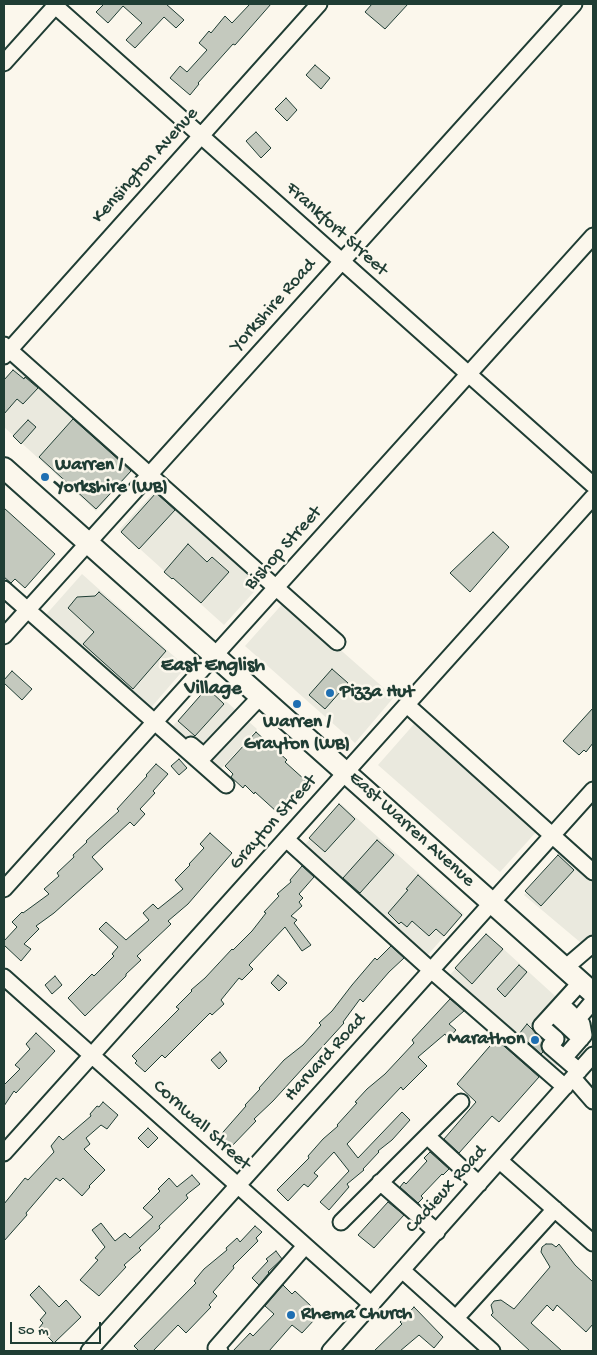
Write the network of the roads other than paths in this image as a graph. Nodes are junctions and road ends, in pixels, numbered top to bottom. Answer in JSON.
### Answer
{"nodes":[{"id":1,"x":55,"y":4,"type":"edge"},
{"id":2,"x":319,"y":4,"type":"edge"},
{"id":3,"x":574,"y":4,"type":"edge"},
{"id":4,"x":4,"y":63,"type":"edge"},
{"id":5,"x":200,"y":135,"type":"junction"},
{"id":6,"x":593,"y":236,"type":"edge"},
{"id":7,"x":342,"y":261,"type":"junction"},
{"id":8,"x":6,"y":350,"type":"edge"},
{"id":9,"x":468,"y":374,"type":"junction"},
{"id":10,"x":4,"y":468,"type":"edge"},
{"id":11,"x":149,"y":474,"type":"junction"},
{"id":12,"x":593,"y":485,"type":"edge"},
{"id":13,"x":593,"y":498,"type":"edge"},
{"id":14,"x":87,"y":543,"type":"junction"},
{"id":15,"x":276,"y":588,"type":"junction"},
{"id":16,"x":4,"y":589,"type":"edge"},
{"id":17,"x":27,"y":610,"type":"junction"},
{"id":18,"x":4,"y":636,"type":"edge"},
{"id":19,"x":337,"y":642,"type":"dead end"},
{"id":20,"x":214,"y":656,"type":"junction"},
{"id":21,"x":260,"y":697,"type":"junction"},
{"id":22,"x":407,"y":704,"type":"junction"},
{"id":23,"x":156,"y":720,"type":"junction"},
{"id":24,"x":346,"y":773,"type":"junction"},
{"id":25,"x":226,"y":785,"type":"dead end"},
{"id":26,"x":593,"y":790,"type":"edge"},
{"id":27,"x":553,"y":835,"type":"junction"},
{"id":28,"x":286,"y":839,"type":"junction"},
{"id":29,"x":593,"y":872,"type":"edge"},
{"id":30,"x":4,"y":889,"type":"edge"},
{"id":31,"x":492,"y":903,"type":"junction"},
{"id":32,"x":593,"y":944,"type":"edge"},
{"id":33,"x":565,"y":968,"type":"junction"},
{"id":34,"x":432,"y":971,"type":"junction"},
{"id":35,"x":4,"y":977,"type":"edge"},
{"id":36,"x":587,"y":988,"type":"edge"},
{"id":37,"x":593,"y":1001,"type":"edge"},
{"id":38,"x":557,"y":1009,"type":"junction"},
{"id":39,"x":572,"y":1023,"type":"junction"},
{"id":40,"x":586,"y":1039,"type":"edge"},
{"id":41,"x":556,"y":1040,"type":"junction"},
{"id":42,"x":92,"y":1055,"type":"junction"},
{"id":43,"x":593,"y":1055,"type":"edge"},
{"id":44,"x":564,"y":1058,"type":"junction"},
{"id":45,"x":572,"y":1079,"type":"junction"},
{"id":46,"x":593,"y":1101,"type":"edge"},
{"id":47,"x":461,"y":1102,"type":"dead end"},
{"id":48,"x":427,"y":1136,"type":"junction"},
{"id":49,"x":4,"y":1153,"type":"edge"},
{"id":50,"x":500,"y":1161,"type":"junction"},
{"id":51,"x":380,"y":1182,"type":"junction"},
{"id":52,"x":479,"y":1184,"type":"junction"},
{"id":53,"x":238,"y":1186,"type":"junction"},
{"id":54,"x":555,"y":1209,"type":"junction"},
{"id":55,"x":341,"y":1222,"type":"dead end"},
{"id":56,"x":437,"y":1232,"type":"junction"},
{"id":57,"x":593,"y":1243,"type":"edge"},
{"id":58,"x":305,"y":1246,"type":"junction"},
{"id":59,"x":402,"y":1270,"type":"junction"},
{"id":60,"x":372,"y":1305,"type":"junction"},
{"id":61,"x":456,"y":1318,"type":"junction"},
{"id":62,"x":216,"y":1350,"type":"edge"},
{"id":63,"x":89,"y":1351,"type":"edge"},
{"id":64,"x":330,"y":1351,"type":"edge"},
{"id":65,"x":492,"y":1351,"type":"edge"}],
"edges":[{"from":1,"to":4,"type":"street"},
{"from":1,"to":5,"type":"street","name":"Frankfort Street"},
{"from":2,"to":5,"type":"street","name":"Kensington Avenue"},
{"from":3,"to":7,"type":"street","name":"Yorkshire Road"},
{"from":5,"to":7,"type":"street","name":"Frankfort Street"},
{"from":5,"to":8,"type":"street","name":"Kensington Avenue"},
{"from":6,"to":9,"type":"street","name":"Bishop Street"},
{"from":7,"to":9,"type":"street","name":"Frankfort Street"},
{"from":7,"to":11,"type":"street","name":"Yorkshire Road"},
{"from":8,"to":11,"type":"street"},
{"from":9,"to":12,"type":"street","name":"Frankfort Street"},
{"from":9,"to":15,"type":"street","name":"Bishop Street"},
{"from":10,"to":14,"type":"main road","name":"East Warren Avenue"},
{"from":11,"to":14,"type":"street","name":"Yorkshire Road"},
{"from":11,"to":15,"type":"street"},
{"from":13,"to":22,"type":"street","name":"Grayton Street"},
{"from":14,"to":17,"type":"street","name":"Yorkshire Road"},
{"from":14,"to":20,"type":"main road","name":"East Warren Avenue"},
{"from":15,"to":19,"type":"street"},
{"from":15,"to":20,"type":"street","name":"Bishop Street"},
{"from":16,"to":17,"type":"street"},
{"from":17,"to":18,"type":"street","name":"Yorkshire Road"},
{"from":17,"to":23,"type":"street"},
{"from":20,"to":21,"type":"main road","name":"East Warren Avenue"},
{"from":20,"to":23,"type":"street","name":"Bishop Street"},
{"from":21,"to":23,"type":"street"},
{"from":21,"to":24,"type":"main road","name":"East Warren Avenue"},
{"from":22,"to":24,"type":"street","name":"Grayton Street"},
{"from":22,"to":27,"type":"street"},
{"from":23,"to":25,"type":"street"},
{"from":23,"to":30,"type":"street","name":"Bishop Street"},
{"from":24,"to":28,"type":"street","name":"Grayton Street"},
{"from":24,"to":31,"type":"main road","name":"East Warren Avenue"},
{"from":26,"to":27,"type":"street","name":"Harvard Road"},
{"from":27,"to":29,"type":"street"},
{"from":27,"to":31,"type":"street","name":"Harvard Road"},
{"from":28,"to":34,"type":"street"},
{"from":28,"to":42,"type":"street","name":"Grayton Street"},
{"from":31,"to":33,"type":"main road","name":"East Warren Avenue"},
{"from":31,"to":34,"type":"street","name":"Harvard Road"},
{"from":32,"to":33,"type":"street"},
{"from":33,"to":36,"type":"main road","name":"East Warren Avenue"},
{"from":34,"to":45,"type":"street"},
{"from":34,"to":53,"type":"street","name":"Harvard Road"},
{"from":35,"to":42,"type":"street","name":"Cornwall Street"},
{"from":36,"to":38,"type":"street"},
{"from":37,"to":39,"type":"street"},
{"from":38,"to":39,"type":"street"},
{"from":38,"to":41,"type":"street"},
{"from":39,"to":40,"type":"street"},
{"from":39,"to":41,"type":"street"},
{"from":40,"to":44,"type":"street"},
{"from":41,"to":44,"type":"street"},
{"from":42,"to":49,"type":"street","name":"Grayton Street"},
{"from":42,"to":53,"type":"street","name":"Cornwall Street"},
{"from":43,"to":45,"type":"street","name":"Cadieux Road"},
{"from":44,"to":45,"type":"street"},
{"from":45,"to":46,"type":"street"},
{"from":45,"to":50,"type":"street","name":"Cadieux Road"},
{"from":47,"to":48,"type":"street"},
{"from":48,"to":51,"type":"street"},
{"from":48,"to":52,"type":"street"},
{"from":50,"to":52,"type":"street","name":"Cadieux Road"},
{"from":50,"to":54,"type":"street"},
{"from":51,"to":55,"type":"street"},
{"from":51,"to":56,"type":"street"},
{"from":52,"to":56,"type":"street","name":"Cadieux Road"},
{"from":53,"to":58,"type":"street","name":"Cornwall Street"},
{"from":53,"to":63,"type":"street","name":"Harvard Road"},
{"from":54,"to":57,"type":"street"},
{"from":54,"to":61,"type":"street"},
{"from":56,"to":59,"type":"street","name":"Cadieux Road"},
{"from":58,"to":60,"type":"street","name":"Cornwall Street"},
{"from":58,"to":62,"type":"street"},
{"from":59,"to":60,"type":"street","name":"Cadieux Road"},
{"from":59,"to":61,"type":"street"},
{"from":60,"to":64,"type":"street","name":"Cadieux Road"},
{"from":61,"to":65,"type":"street"}]}
